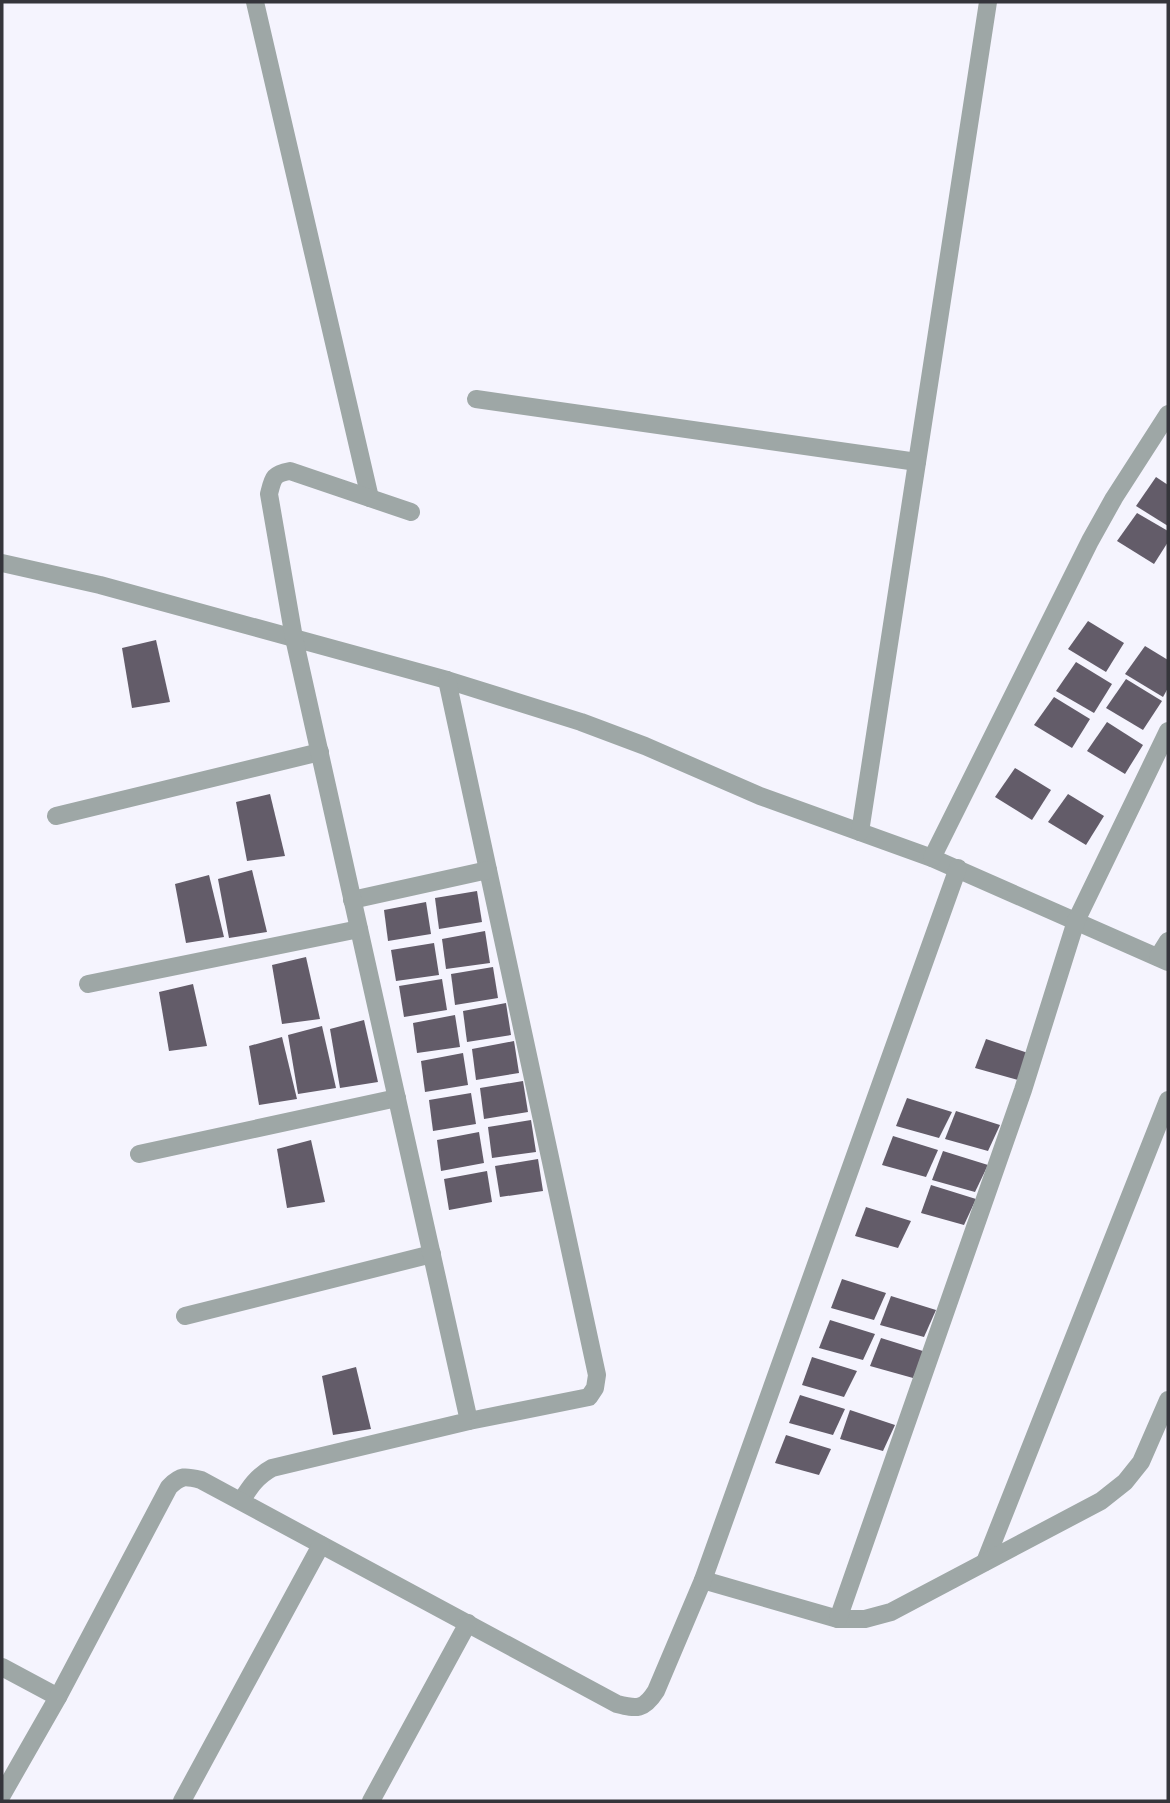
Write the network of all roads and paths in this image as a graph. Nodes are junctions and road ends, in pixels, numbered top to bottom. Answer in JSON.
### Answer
{"nodes":[{"id":1,"x":255,"y":2,"type":"edge"},
{"id":2,"x":988,"y":2,"type":"edge"},
{"id":3,"x":476,"y":399,"type":"dead end"},
{"id":4,"x":1168,"y":414,"type":"edge"},
{"id":5,"x":917,"y":462,"type":"junction"},
{"id":6,"x":370,"y":498,"type":"junction"},
{"id":7,"x":411,"y":512,"type":"dead end"},
{"id":8,"x":2,"y":563,"type":"edge"},
{"id":9,"x":294,"y":638,"type":"junction"},
{"id":10,"x":447,"y":680,"type":"junction"},
{"id":11,"x":1168,"y":731,"type":"edge"},
{"id":12,"x":320,"y":752,"type":"junction"},
{"id":13,"x":56,"y":816,"type":"dead end"},
{"id":14,"x":860,"y":832,"type":"junction"},
{"id":15,"x":932,"y":858,"type":"junction"},
{"id":16,"x":958,"y":869,"type":"junction"},
{"id":17,"x":488,"y":870,"type":"junction"},
{"id":18,"x":352,"y":900,"type":"junction"},
{"id":19,"x":1076,"y":921,"type":"junction"},
{"id":20,"x":359,"y":929,"type":"junction"},
{"id":21,"x":1168,"y":941,"type":"edge"},
{"id":22,"x":1163,"y":959,"type":"edge"},
{"id":23,"x":89,"y":984,"type":"dead end"},
{"id":24,"x":397,"y":1097,"type":"junction"},
{"id":25,"x":1168,"y":1100,"type":"edge"},
{"id":26,"x":139,"y":1154,"type":"dead end"},
{"id":27,"x":432,"y":1254,"type":"junction"},
{"id":28,"x":185,"y":1316,"type":"dead end"},
{"id":29,"x":1168,"y":1400,"type":"edge"},
{"id":30,"x":469,"y":1421,"type":"junction"},
{"id":31,"x":241,"y":1502,"type":"junction"},
{"id":32,"x":321,"y":1545,"type":"junction"},
{"id":33,"x":985,"y":1562,"type":"junction"},
{"id":34,"x":703,"y":1580,"type":"junction"},
{"id":35,"x":838,"y":1619,"type":"junction"},
{"id":36,"x":468,"y":1623,"type":"junction"},
{"id":37,"x":2,"y":1667,"type":"edge"},
{"id":38,"x":58,"y":1697,"type":"junction"},
{"id":39,"x":2,"y":1795,"type":"edge"},
{"id":40,"x":182,"y":1801,"type":"edge"},
{"id":41,"x":371,"y":1801,"type":"edge"}],
"edges":[{"from":1,"to":6,"type":"street"},
{"from":2,"to":5,"type":"street"},
{"from":3,"to":5,"type":"street"},
{"from":4,"to":15,"type":"street"},
{"from":5,"to":14,"type":"street"},
{"from":6,"to":7,"type":"street"},
{"from":6,"to":9,"type":"street"},
{"from":8,"to":9,"type":"street"},
{"from":9,"to":10,"type":"street"},
{"from":9,"to":12,"type":"street"},
{"from":10,"to":14,"type":"street"},
{"from":10,"to":17,"type":"street"},
{"from":11,"to":19,"type":"street"},
{"from":12,"to":13,"type":"street"},
{"from":12,"to":18,"type":"street"},
{"from":14,"to":15,"type":"street"},
{"from":15,"to":16,"type":"street"},
{"from":16,"to":19,"type":"street"},
{"from":16,"to":34,"type":"street"},
{"from":17,"to":18,"type":"street"},
{"from":17,"to":30,"type":"street"},
{"from":18,"to":20,"type":"street"},
{"from":19,"to":22,"type":"street"},
{"from":19,"to":35,"type":"street"},
{"from":20,"to":23,"type":"street"},
{"from":20,"to":24,"type":"street"},
{"from":21,"to":22,"type":"street"},
{"from":24,"to":26,"type":"street"},
{"from":24,"to":27,"type":"street"},
{"from":25,"to":33,"type":"street"},
{"from":27,"to":28,"type":"street"},
{"from":27,"to":30,"type":"street"},
{"from":29,"to":33,"type":"street"},
{"from":30,"to":31,"type":"street"},
{"from":31,"to":32,"type":"street"},
{"from":31,"to":38,"type":"street"},
{"from":32,"to":36,"type":"street"},
{"from":32,"to":40,"type":"street"},
{"from":33,"to":35,"type":"street"},
{"from":34,"to":35,"type":"street"},
{"from":34,"to":36,"type":"street"},
{"from":36,"to":41,"type":"street"},
{"from":37,"to":38,"type":"street"},
{"from":38,"to":39,"type":"street"}]}
